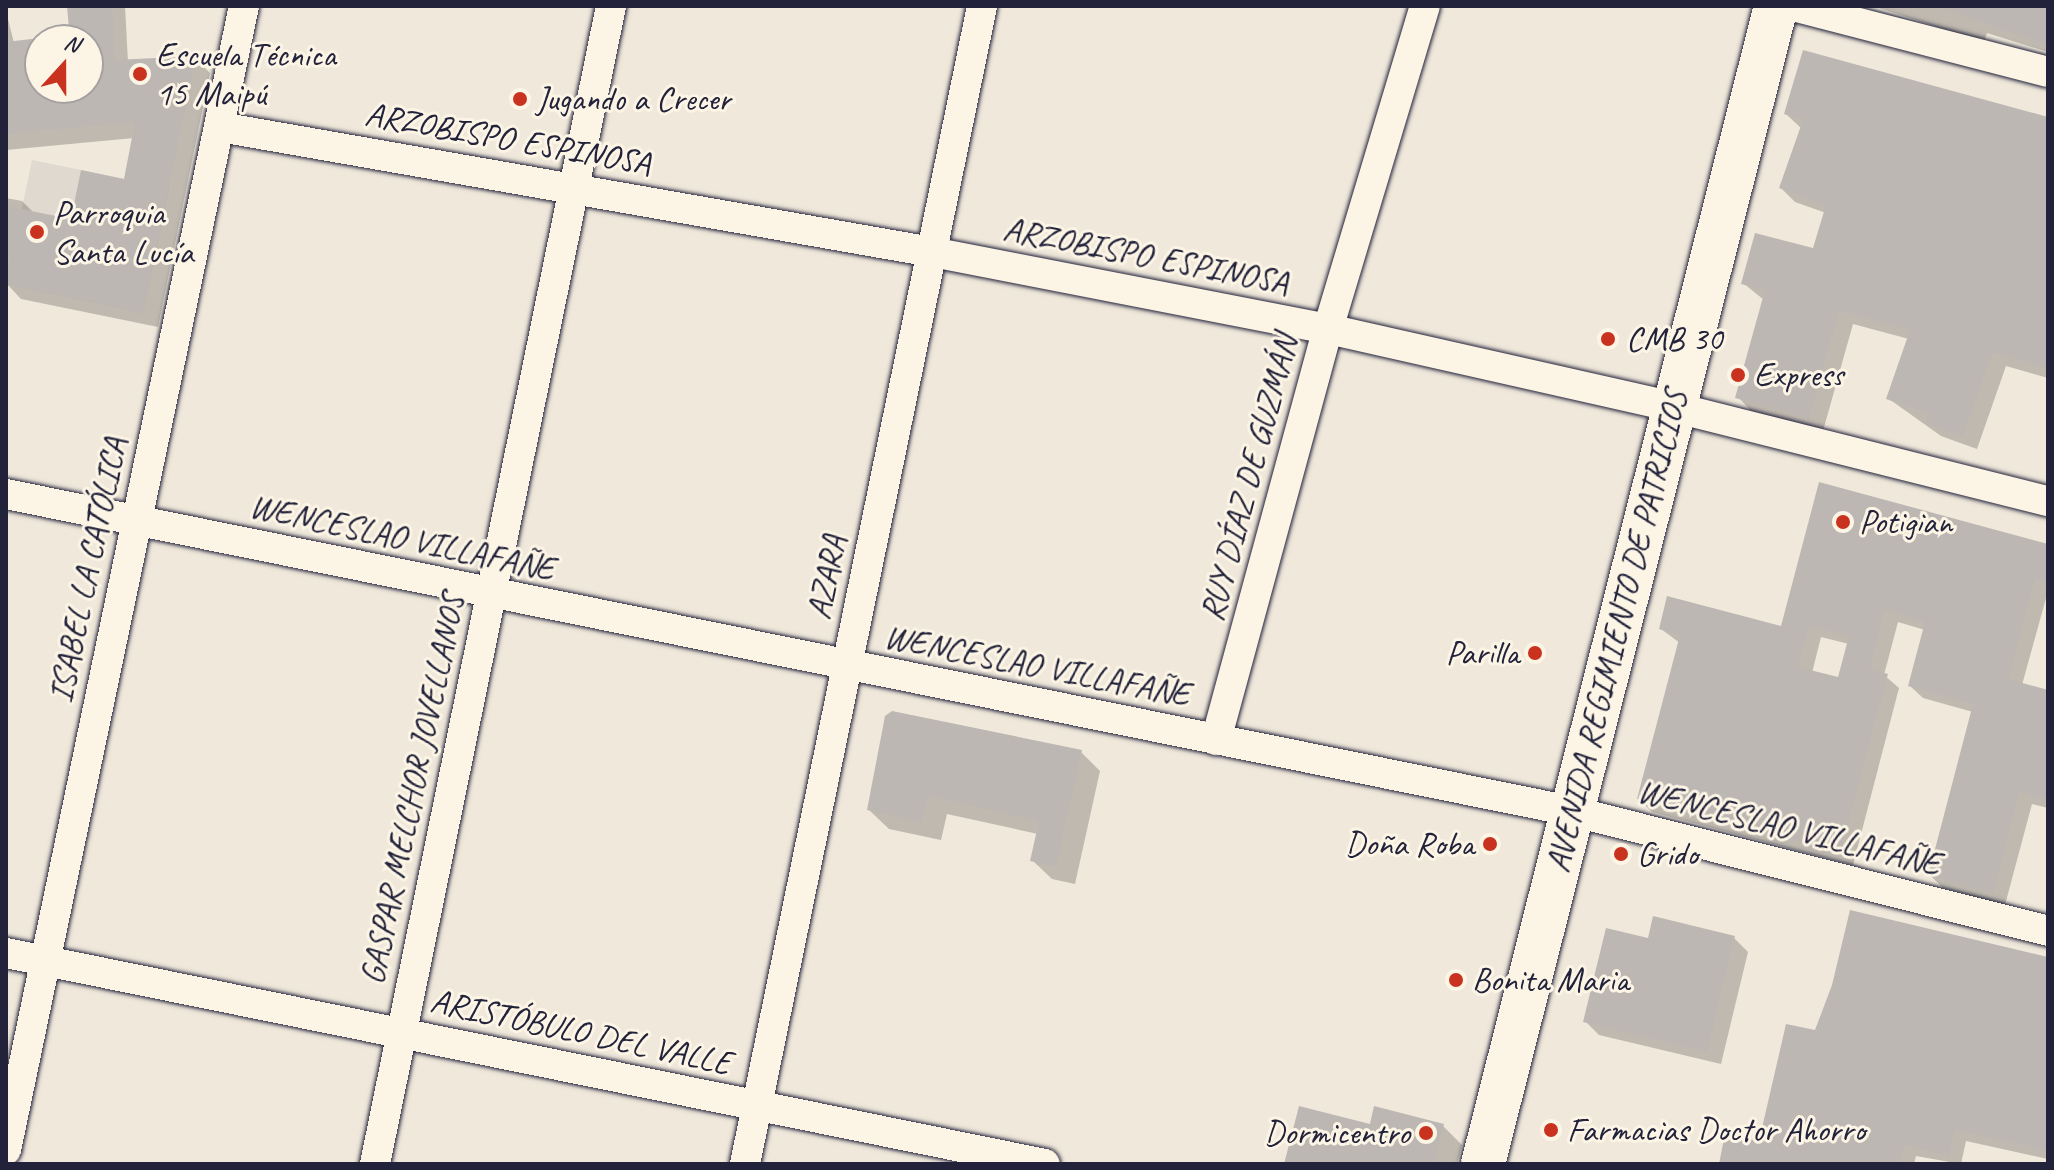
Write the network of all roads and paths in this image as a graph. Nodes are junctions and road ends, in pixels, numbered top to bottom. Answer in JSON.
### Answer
{"nodes":[{"id":1,"x":244,"y":6,"type":"edge"},
{"id":2,"x":611,"y":6,"type":"edge"},
{"id":3,"x":982,"y":6,"type":"edge"},
{"id":4,"x":1425,"y":6,"type":"edge"},
{"id":5,"x":1776,"y":6,"type":"edge"},
{"id":6,"x":1793,"y":6,"type":"edge"},
{"id":7,"x":2048,"y":72,"type":"edge"},
{"id":8,"x":220,"y":127,"type":"junction"},
{"id":9,"x":571,"y":188,"type":"junction"},
{"id":10,"x":932,"y":252,"type":"junction"},
{"id":11,"x":1328,"y":329,"type":"junction"},
{"id":12,"x":1673,"y":407,"type":"junction"},
{"id":13,"x":6,"y":494,"type":"edge"},
{"id":14,"x":2048,"y":501,"type":"edge"},
{"id":15,"x":136,"y":521,"type":"junction"},
{"id":16,"x":491,"y":594,"type":"junction"},
{"id":17,"x":846,"y":666,"type":"junction"},
{"id":18,"x":1216,"y":740,"type":"junction"},
{"id":19,"x":1571,"y":811,"type":"junction"},
{"id":20,"x":2048,"y":931,"type":"edge"},
{"id":21,"x":6,"y":953,"type":"edge"},
{"id":22,"x":45,"y":962,"type":"junction"},
{"id":23,"x":401,"y":1032,"type":"junction"},
{"id":24,"x":757,"y":1107,"type":"junction"},
{"id":25,"x":6,"y":1150,"type":"edge"},
{"id":26,"x":375,"y":1164,"type":"edge"},
{"id":27,"x":745,"y":1164,"type":"edge"},
{"id":28,"x":1045,"y":1164,"type":"edge"},
{"id":29,"x":1483,"y":1164,"type":"edge"}],
"edges":[{"from":1,"to":8,"type":"street","name":"ISABEL LA CATÓLICA"},
{"from":2,"to":9,"type":"street","name":"GASPAR MELCHOR JOVELLANOS"},
{"from":3,"to":10,"type":"street","name":"AZARA"},
{"from":4,"to":11,"type":"street","name":"RUY DÍAZ DE GUZMÁN"},
{"from":5,"to":12,"type":"main road","name":"AVENIDA REGIMIENTO DE PATRICIOS"},
{"from":6,"to":7,"type":"street"},
{"from":8,"to":9,"type":"street","name":"ARZOBISPO ESPINOSA"},
{"from":8,"to":15,"type":"street","name":"ISABEL LA CATÓLICA"},
{"from":9,"to":10,"type":"street","name":"ARZOBISPO ESPINOSA"},
{"from":9,"to":16,"type":"street","name":"GASPAR MELCHOR JOVELLANOS"},
{"from":10,"to":11,"type":"street","name":"ARZOBISPO ESPINOSA"},
{"from":10,"to":17,"type":"street","name":"AZARA"},
{"from":11,"to":12,"type":"street","name":"ARZOBISPO ESPINOSA"},
{"from":11,"to":18,"type":"street","name":"RUY DÍAZ DE GUZMÁN"},
{"from":12,"to":14,"type":"street","name":"ARZOBISPO ESPINOSA"},
{"from":12,"to":19,"type":"main road","name":"AVENIDA REGIMIENTO DE PATRICIOS"},
{"from":13,"to":15,"type":"street","name":"WENCESLAO VILLAFAÑE"},
{"from":15,"to":16,"type":"street","name":"WENCESLAO VILLAFAÑE"},
{"from":15,"to":22,"type":"street","name":"ISABEL LA CATÓLICA"},
{"from":16,"to":17,"type":"street","name":"WENCESLAO VILLAFAÑE"},
{"from":16,"to":23,"type":"street","name":"GASPAR MELCHOR JOVELLANOS"},
{"from":17,"to":18,"type":"street","name":"WENCESLAO VILLAFAÑE"},
{"from":17,"to":24,"type":"street","name":"AZARA"},
{"from":18,"to":19,"type":"street","name":"WENCESLAO VILLAFAÑE"},
{"from":19,"to":20,"type":"street","name":"WENCESLAO VILLAFAÑE"},
{"from":19,"to":29,"type":"main road","name":"AVENIDA REGIMIENTO DE PATRICIOS"},
{"from":21,"to":22,"type":"street","name":"ARISTÓBULO DEL VALLE"},
{"from":22,"to":23,"type":"street","name":"ARISTÓBULO DEL VALLE"},
{"from":22,"to":25,"type":"street","name":"ISABEL LA CATÓLICA"},
{"from":23,"to":24,"type":"street","name":"ARISTÓBULO DEL VALLE"},
{"from":23,"to":26,"type":"street","name":"GASPAR MELCHOR JOVELLANOS"},
{"from":24,"to":27,"type":"street","name":"AZARA"},
{"from":24,"to":28,"type":"street","name":"ARISTÓBULO DEL VALLE"}]}
